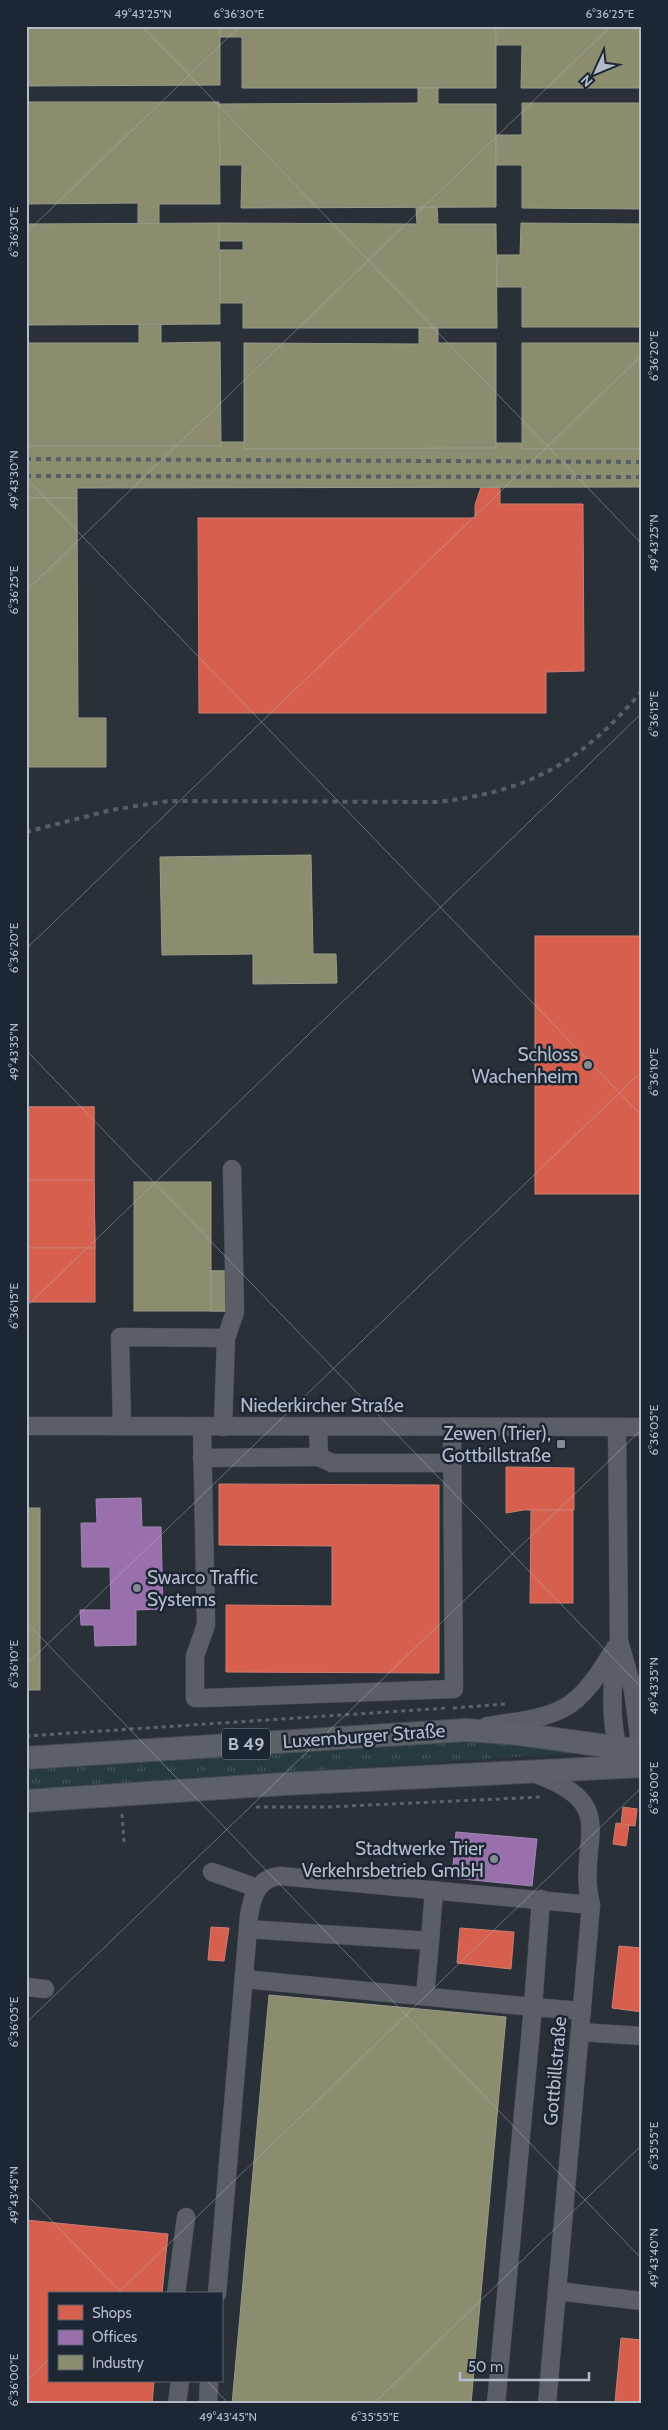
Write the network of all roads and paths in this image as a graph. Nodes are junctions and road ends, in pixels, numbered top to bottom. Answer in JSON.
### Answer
{"nodes":[{"id":1,"x":232,"y":1169,"type":"dead end"},
{"id":2,"x":226,"y":1338,"type":"junction"},
{"id":3,"x":26,"y":1426,"type":"edge"},
{"id":4,"x":122,"y":1426,"type":"junction"},
{"id":5,"x":202,"y":1427,"type":"junction"},
{"id":6,"x":224,"y":1427,"type":"junction"},
{"id":7,"x":318,"y":1427,"type":"junction"},
{"id":8,"x":452,"y":1427,"type":"junction"},
{"id":9,"x":617,"y":1427,"type":"junction"},
{"id":10,"x":642,"y":1427,"type":"edge"},
{"id":11,"x":319,"y":1456,"type":"junction"},
{"id":12,"x":202,"y":1458,"type":"junction"},
{"id":13,"x":452,"y":1463,"type":"junction"},
{"id":14,"x":619,"y":1642,"type":"junction"},
{"id":15,"x":637,"y":1696,"type":"edge"},
{"id":16,"x":509,"y":1704,"type":"dead end"},
{"id":17,"x":466,"y":1730,"type":"junction"},
{"id":18,"x":26,"y":1736,"type":"edge"},
{"id":19,"x":633,"y":1757,"type":"edge"},
{"id":20,"x":26,"y":1758,"type":"edge"},
{"id":21,"x":533,"y":1773,"type":"junction"},
{"id":22,"x":549,"y":1798,"type":"dead end"},
{"id":23,"x":26,"y":1801,"type":"edge"},
{"id":24,"x":250,"y":1807,"type":"dead end"},
{"id":25,"x":132,"y":1813,"type":"dead end"},
{"id":26,"x":112,"y":1814,"type":"dead end"},
{"id":27,"x":122,"y":1814,"type":"junction"},
{"id":28,"x":124,"y":1842,"type":"dead end"},
{"id":29,"x":212,"y":1872,"type":"dead end"},
{"id":30,"x":257,"y":1888,"type":"junction"},
{"id":31,"x":434,"y":1890,"type":"junction"},
{"id":32,"x":542,"y":1899,"type":"junction"},
{"id":33,"x":591,"y":1905,"type":"junction"},
{"id":34,"x":248,"y":1929,"type":"junction"},
{"id":35,"x":430,"y":1941,"type":"junction"},
{"id":36,"x":244,"y":1979,"type":"junction"},
{"id":37,"x":26,"y":1987,"type":"edge"},
{"id":38,"x":45,"y":1989,"type":"dead end"},
{"id":39,"x":425,"y":1996,"type":"junction"},
{"id":40,"x":533,"y":2007,"type":"junction"},
{"id":41,"x":582,"y":2011,"type":"junction"},
{"id":42,"x":580,"y":2032,"type":"junction"},
{"id":43,"x":642,"y":2036,"type":"edge"},
{"id":44,"x":186,"y":2217,"type":"dead end"},
{"id":45,"x":557,"y":2291,"type":"junction"},
{"id":46,"x":176,"y":2292,"type":"edge"},
{"id":47,"x":217,"y":2292,"type":"edge"},
{"id":48,"x":642,"y":2300,"type":"edge"},
{"id":49,"x":180,"y":2382,"type":"edge"},
{"id":50,"x":209,"y":2382,"type":"edge"},
{"id":51,"x":177,"y":2404,"type":"edge"},
{"id":52,"x":208,"y":2404,"type":"edge"},
{"id":53,"x":496,"y":2404,"type":"edge"},
{"id":54,"x":547,"y":2404,"type":"edge"}],
"edges":[{"from":1,"to":2,"type":"street"},
{"from":2,"to":4,"type":"street"},
{"from":2,"to":6,"type":"street"},
{"from":3,"to":4,"type":"street","name":"Niederkircher Straße"},
{"from":4,"to":5,"type":"street","name":"Niederkircher Straße"},
{"from":5,"to":6,"type":"street","name":"Niederkircher Straße"},
{"from":5,"to":12,"type":"street"},
{"from":6,"to":7,"type":"street","name":"Niederkircher Straße"},
{"from":7,"to":8,"type":"street","name":"Niederkircher Straße"},
{"from":7,"to":11,"type":"street"},
{"from":8,"to":9,"type":"street","name":"Niederkircher Straße"},
{"from":8,"to":13,"type":"street"},
{"from":9,"to":10,"type":"street","name":"Niederkircher Straße"},
{"from":9,"to":14,"type":"street"},
{"from":11,"to":12,"type":"street"},
{"from":11,"to":13,"type":"street"},
{"from":12,"to":13,"type":"street"},
{"from":14,"to":15,"type":"street"},
{"from":14,"to":17,"type":"street"},
{"from":14,"to":19,"type":"street"},
{"from":15,"to":19,"type":"street"},
{"from":16,"to":18,"type":"path"},
{"from":17,"to":19,"type":"main road","name":"Luxemburger Straße","number":"B 49"},
{"from":17,"to":20,"type":"main road","name":"Luxemburger Straße","number":"B 49"},
{"from":19,"to":21,"type":"main road","number":"B 49"},
{"from":21,"to":23,"type":"main road","number":"B 49"},
{"from":21,"to":33,"type":"street","name":"Gottbillstraße"},
{"from":22,"to":24,"type":"path"},
{"from":25,"to":27,"type":"path"},
{"from":26,"to":27,"type":"path"},
{"from":27,"to":28,"type":"path"},
{"from":29,"to":30,"type":"street"},
{"from":30,"to":31,"type":"street"},
{"from":30,"to":34,"type":"street"},
{"from":31,"to":32,"type":"street"},
{"from":31,"to":35,"type":"street"},
{"from":32,"to":33,"type":"street"},
{"from":32,"to":40,"type":"street"},
{"from":33,"to":41,"type":"street","name":"Gottbillstraße"},
{"from":34,"to":35,"type":"street"},
{"from":34,"to":36,"type":"street"},
{"from":35,"to":39,"type":"street"},
{"from":36,"to":39,"type":"street"},
{"from":36,"to":47,"type":"street"},
{"from":37,"to":38,"type":"street"},
{"from":39,"to":40,"type":"street"},
{"from":40,"to":41,"type":"street"},
{"from":40,"to":53,"type":"street"},
{"from":41,"to":42,"type":"street","name":"Gottbillstraße"},
{"from":42,"to":43,"type":"street"},
{"from":42,"to":45,"type":"street","name":"Gottbillstraße"},
{"from":44,"to":46,"type":"street"},
{"from":45,"to":48,"type":"street"},
{"from":45,"to":54,"type":"street","name":"Gottbillstraße"},
{"from":49,"to":51,"type":"street"},
{"from":50,"to":52,"type":"street"}]}
